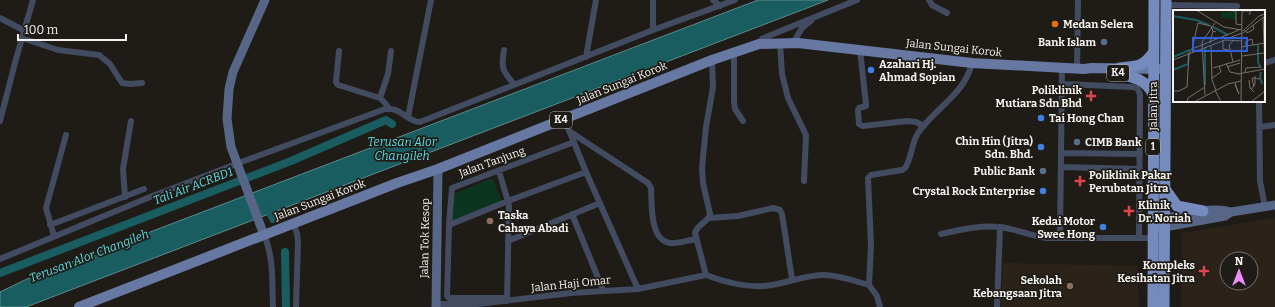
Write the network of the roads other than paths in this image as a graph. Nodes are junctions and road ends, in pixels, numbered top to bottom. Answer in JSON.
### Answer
{"nodes":[{"id":1,"x":33,"y":0,"type":"edge"},
{"id":2,"x":265,"y":0,"type":"edge"},
{"id":3,"x":431,"y":0,"type":"edge"},
{"id":4,"x":596,"y":0,"type":"edge"},
{"id":5,"x":653,"y":0,"type":"edge"},
{"id":6,"x":713,"y":0,"type":"edge"},
{"id":7,"x":735,"y":0,"type":"edge"},
{"id":8,"x":857,"y":0,"type":"edge"},
{"id":9,"x":929,"y":0,"type":"edge"},
{"id":10,"x":1078,"y":0,"type":"edge"},
{"id":11,"x":1154,"y":0,"type":"edge"},
{"id":12,"x":1170,"y":2,"type":"edge"},
{"id":13,"x":1200,"y":2,"type":"edge"},
{"id":14,"x":720,"y":6,"type":"junction"},
{"id":15,"x":1237,"y":6,"type":"dead end"},
{"id":16,"x":946,"y":13,"type":"dead end"},
{"id":17,"x":815,"y":17,"type":"junction"},
{"id":18,"x":0,"y":18,"type":"edge"},
{"id":19,"x":653,"y":30,"type":"junction"},
{"id":20,"x":25,"y":31,"type":"junction"},
{"id":21,"x":22,"y":38,"type":"junction"},
{"id":22,"x":780,"y":43,"type":"junction"},
{"id":23,"x":793,"y":43,"type":"junction"},
{"id":24,"x":759,"y":44,"type":"junction"},
{"id":25,"x":504,"y":50,"type":"dead end"},
{"id":26,"x":860,"y":50,"type":"junction"},
{"id":27,"x":339,"y":51,"type":"dead end"},
{"id":28,"x":391,"y":51,"type":"dead end"},
{"id":29,"x":734,"y":52,"type":"junction"},
{"id":30,"x":1153,"y":53,"type":"junction"},
{"id":31,"x":586,"y":57,"type":"junction"},
{"id":32,"x":712,"y":60,"type":"junction"},
{"id":33,"x":1275,"y":60,"type":"edge"},
{"id":34,"x":972,"y":63,"type":"junction"},
{"id":35,"x":1265,"y":63,"type":"edge"},
{"id":36,"x":1062,"y":69,"type":"junction"},
{"id":37,"x":1080,"y":69,"type":"junction"},
{"id":38,"x":1119,"y":71,"type":"junction"},
{"id":39,"x":1153,"y":71,"type":"junction"},
{"id":40,"x":1165,"y":72,"type":"junction"},
{"id":41,"x":142,"y":82,"type":"dead end"},
{"id":42,"x":514,"y":84,"type":"junction"},
{"id":43,"x":1063,"y":84,"type":"junction"},
{"id":44,"x":1153,"y":95,"type":"junction"},
{"id":45,"x":380,"y":98,"type":"junction"},
{"id":46,"x":1259,"y":102,"type":"edge"},
{"id":47,"x":389,"y":108,"type":"junction"},
{"id":48,"x":408,"y":117,"type":"junction"},
{"id":49,"x":564,"y":118,"type":"junction"},
{"id":50,"x":0,"y":121,"type":"edge"},
{"id":51,"x":131,"y":121,"type":"dead end"},
{"id":52,"x":743,"y":121,"type":"dead end"},
{"id":53,"x":1275,"y":125,"type":"edge"},
{"id":54,"x":924,"y":126,"type":"junction"},
{"id":55,"x":1259,"y":128,"type":"junction"},
{"id":56,"x":569,"y":131,"type":"junction"},
{"id":57,"x":66,"y":135,"type":"dead end"},
{"id":58,"x":574,"y":142,"type":"junction"},
{"id":59,"x":1061,"y":153,"type":"junction"},
{"id":60,"x":1140,"y":154,"type":"junction"},
{"id":61,"x":238,"y":167,"type":"junction"},
{"id":62,"x":1061,"y":167,"type":"junction"},
{"id":63,"x":438,"y":169,"type":"junction"},
{"id":64,"x":1140,"y":169,"type":"junction"},
{"id":65,"x":499,"y":171,"type":"junction"},
{"id":66,"x":586,"y":172,"type":"junction"},
{"id":67,"x":804,"y":181,"type":"dead end"},
{"id":68,"x":1165,"y":188,"type":"junction"},
{"id":69,"x":144,"y":189,"type":"dead end"},
{"id":70,"x":125,"y":197,"type":"junction"},
{"id":71,"x":508,"y":201,"type":"junction"},
{"id":72,"x":600,"y":203,"type":"junction"},
{"id":73,"x":1275,"y":205,"type":"edge"},
{"id":74,"x":1265,"y":207,"type":"junction"},
{"id":75,"x":1203,"y":212,"type":"junction"},
{"id":76,"x":1231,"y":212,"type":"junction"},
{"id":77,"x":572,"y":214,"type":"junction"},
{"id":78,"x":709,"y":218,"type":"junction"},
{"id":79,"x":1165,"y":223,"type":"junction"},
{"id":80,"x":293,"y":224,"type":"junction"},
{"id":81,"x":50,"y":225,"type":"junction"},
{"id":82,"x":449,"y":225,"type":"junction"},
{"id":83,"x":1000,"y":227,"type":"junction"},
{"id":84,"x":1153,"y":229,"type":"junction"},
{"id":85,"x":262,"y":231,"type":"junction"},
{"id":86,"x":941,"y":234,"type":"dead end"},
{"id":87,"x":54,"y":236,"type":"junction"},
{"id":88,"x":1060,"y":238,"type":"junction"},
{"id":89,"x":1139,"y":238,"type":"junction"},
{"id":90,"x":696,"y":239,"type":"junction"},
{"id":91,"x":508,"y":241,"type":"junction"},
{"id":92,"x":0,"y":259,"type":"edge"},
{"id":93,"x":706,"y":275,"type":"junction"},
{"id":94,"x":792,"y":279,"type":"junction"},
{"id":95,"x":869,"y":285,"type":"junction"},
{"id":96,"x":638,"y":288,"type":"junction"},
{"id":97,"x":603,"y":290,"type":"junction"},
{"id":98,"x":510,"y":302,"type":"edge"},
{"id":99,"x":478,"y":305,"type":"edge"},
{"id":100,"x":436,"y":306,"type":"edge"},
{"id":101,"x":79,"y":307,"type":"edge"},
{"id":102,"x":273,"y":307,"type":"edge"},
{"id":103,"x":296,"y":307,"type":"edge"},
{"id":104,"x":880,"y":307,"type":"edge"},
{"id":105,"x":997,"y":307,"type":"edge"},
{"id":106,"x":1152,"y":307,"type":"edge"},
{"id":107,"x":1164,"y":307,"type":"edge"}],
"edges":[{"from":1,"to":20,"type":"street"},
{"from":2,"to":61,"type":"street"},
{"from":3,"to":48,"type":"street"},
{"from":4,"to":31,"type":"street"},
{"from":5,"to":19,"type":"street"},
{"from":6,"to":14,"type":"street"},
{"from":7,"to":14,"type":"street"},
{"from":8,"to":17,"type":"street"},
{"from":9,"to":16,"type":"street"},
{"from":10,"to":37,"type":"street"},
{"from":11,"to":30,"type":"highway","name":"Jalan Jitra","number":"1"},
{"from":12,"to":13,"type":"street"},
{"from":12,"to":40,"type":"highway","name":"Jalan Jitra","number":"1"},
{"from":13,"to":15,"type":"street"},
{"from":14,"to":19,"type":"street"},
{"from":17,"to":23,"type":"street"},
{"from":17,"to":24,"type":"street"},
{"from":18,"to":20,"type":"street"},
{"from":19,"to":31,"type":"street"},
{"from":20,"to":21,"type":"street"},
{"from":21,"to":41,"type":"street"},
{"from":21,"to":50,"type":"street"},
{"from":22,"to":23,"type":"main road","name":"Jalan Sungai Korok","number":"K4"},
{"from":22,"to":24,"type":"main road","name":"Jalan Sungai Korok","number":"K4"},
{"from":22,"to":67,"type":"street"},
{"from":23,"to":26,"type":"main road","name":"Jalan Sungai Korok","number":"K4"},
{"from":24,"to":29,"type":"main road","name":"Jalan Sungai Korok","number":"K4"},
{"from":25,"to":42,"type":"street"},
{"from":26,"to":34,"type":"main road","name":"Jalan Sungai Korok","number":"K4"},
{"from":26,"to":54,"type":"street"},
{"from":27,"to":45,"type":"street"},
{"from":28,"to":45,"type":"street"},
{"from":29,"to":32,"type":"main road","name":"Jalan Sungai Korok","number":"K4"},
{"from":29,"to":52,"type":"street"},
{"from":30,"to":38,"type":"highway"},
{"from":30,"to":39,"type":"highway","name":"Jalan Jitra","number":"1"},
{"from":31,"to":42,"type":"street"},
{"from":32,"to":49,"type":"main road","name":"Jalan Sungai Korok","number":"K4"},
{"from":32,"to":78,"type":"street"},
{"from":33,"to":35,"type":"street"},
{"from":34,"to":36,"type":"main road","name":"Jalan Sungai Korok","number":"K4"},
{"from":34,"to":54,"type":"street"},
{"from":36,"to":37,"type":"main road","name":"Jalan Sungai Korok","number":"K4"},
{"from":36,"to":43,"type":"street"},
{"from":37,"to":38,"type":"main road","name":"Jalan Sungai Korok","number":"K4"},
{"from":38,"to":39,"type":"main road","name":"Jalan Sungai Korok","number":"K4"},
{"from":38,"to":44,"type":"highway"},
{"from":39,"to":40,"type":"main road","number":"K4"},
{"from":39,"to":44,"type":"highway","name":"Jalan Jitra","number":"1"},
{"from":40,"to":68,"type":"highway","name":"Jalan Jitra","number":"1"},
{"from":42,"to":48,"type":"street"},
{"from":43,"to":59,"type":"street"},
{"from":43,"to":60,"type":"street"},
{"from":44,"to":84,"type":"highway","name":"Jalan Jitra","number":"1"},
{"from":45,"to":47,"type":"street"},
{"from":46,"to":55,"type":"street"},
{"from":47,"to":48,"type":"street"},
{"from":47,"to":61,"type":"street"},
{"from":49,"to":56,"type":"street"},
{"from":49,"to":63,"type":"main road","name":"Jalan Sungai Korok","number":"K4"},
{"from":51,"to":70,"type":"street"},
{"from":53,"to":55,"type":"street"},
{"from":54,"to":95,"type":"street"},
{"from":55,"to":74,"type":"street"},
{"from":56,"to":58,"type":"street"},
{"from":56,"to":90,"type":"street"},
{"from":57,"to":81,"type":"street"},
{"from":58,"to":65,"type":"street","name":"Jalan Tanjung"},
{"from":58,"to":66,"type":"street"},
{"from":59,"to":60,"type":"street"},
{"from":59,"to":62,"type":"street"},
{"from":60,"to":64,"type":"street"},
{"from":61,"to":85,"type":"street"},
{"from":61,"to":87,"type":"street"},
{"from":62,"to":64,"type":"street"},
{"from":62,"to":88,"type":"street"},
{"from":63,"to":80,"type":"main road","name":"Jalan Sungai Korok","number":"K4"},
{"from":63,"to":100,"type":"street","name":"Jalan Tok Kesop"},
{"from":64,"to":89,"type":"street"},
{"from":65,"to":71,"type":"street"},
{"from":65,"to":82,"type":"street","name":"Jalan Tanjung"},
{"from":66,"to":71,"type":"street"},
{"from":66,"to":72,"type":"street"},
{"from":68,"to":75,"type":"highway"},
{"from":68,"to":79,"type":"highway","name":"Jalan Jitra","number":"1"},
{"from":69,"to":70,"type":"street"},
{"from":70,"to":81,"type":"street"},
{"from":71,"to":82,"type":"street"},
{"from":71,"to":91,"type":"street"},
{"from":72,"to":77,"type":"street"},
{"from":72,"to":96,"type":"street"},
{"from":73,"to":74,"type":"street"},
{"from":74,"to":76,"type":"street"},
{"from":75,"to":76,"type":"street"},
{"from":75,"to":79,"type":"street"},
{"from":76,"to":79,"type":"street"},
{"from":77,"to":91,"type":"street"},
{"from":77,"to":97,"type":"street"},
{"from":78,"to":90,"type":"street"},
{"from":78,"to":94,"type":"street"},
{"from":79,"to":84,"type":"street"},
{"from":79,"to":107,"type":"highway","name":"Jalan Jitra","number":"1"},
{"from":80,"to":85,"type":"main road","name":"Jalan Sungai Korok","number":"K4"},
{"from":80,"to":103,"type":"street"},
{"from":81,"to":87,"type":"street"},
{"from":82,"to":98,"type":"street"},
{"from":83,"to":86,"type":"street"},
{"from":83,"to":88,"type":"street"},
{"from":83,"to":105,"type":"street"},
{"from":84,"to":89,"type":"street"},
{"from":84,"to":106,"type":"highway","name":"Jalan Jitra","number":"1"},
{"from":85,"to":101,"type":"main road","name":"Jalan Sungai Korok","number":"K4"},
{"from":85,"to":102,"type":"street"},
{"from":87,"to":92,"type":"street"},
{"from":88,"to":89,"type":"street"},
{"from":90,"to":93,"type":"street"},
{"from":91,"to":98,"type":"street"},
{"from":93,"to":94,"type":"street"},
{"from":93,"to":96,"type":"street","name":"Jalan Haji Omar"},
{"from":94,"to":95,"type":"street"},
{"from":95,"to":104,"type":"street"},
{"from":96,"to":97,"type":"street","name":"Jalan Haji Omar"},
{"from":97,"to":98,"type":"street","name":"Jalan Haji Omar"},
{"from":98,"to":99,"type":"street","name":"Jalan Haji Omar"},
{"from":99,"to":100,"type":"street","name":"Jalan Haji Omar"}]}
